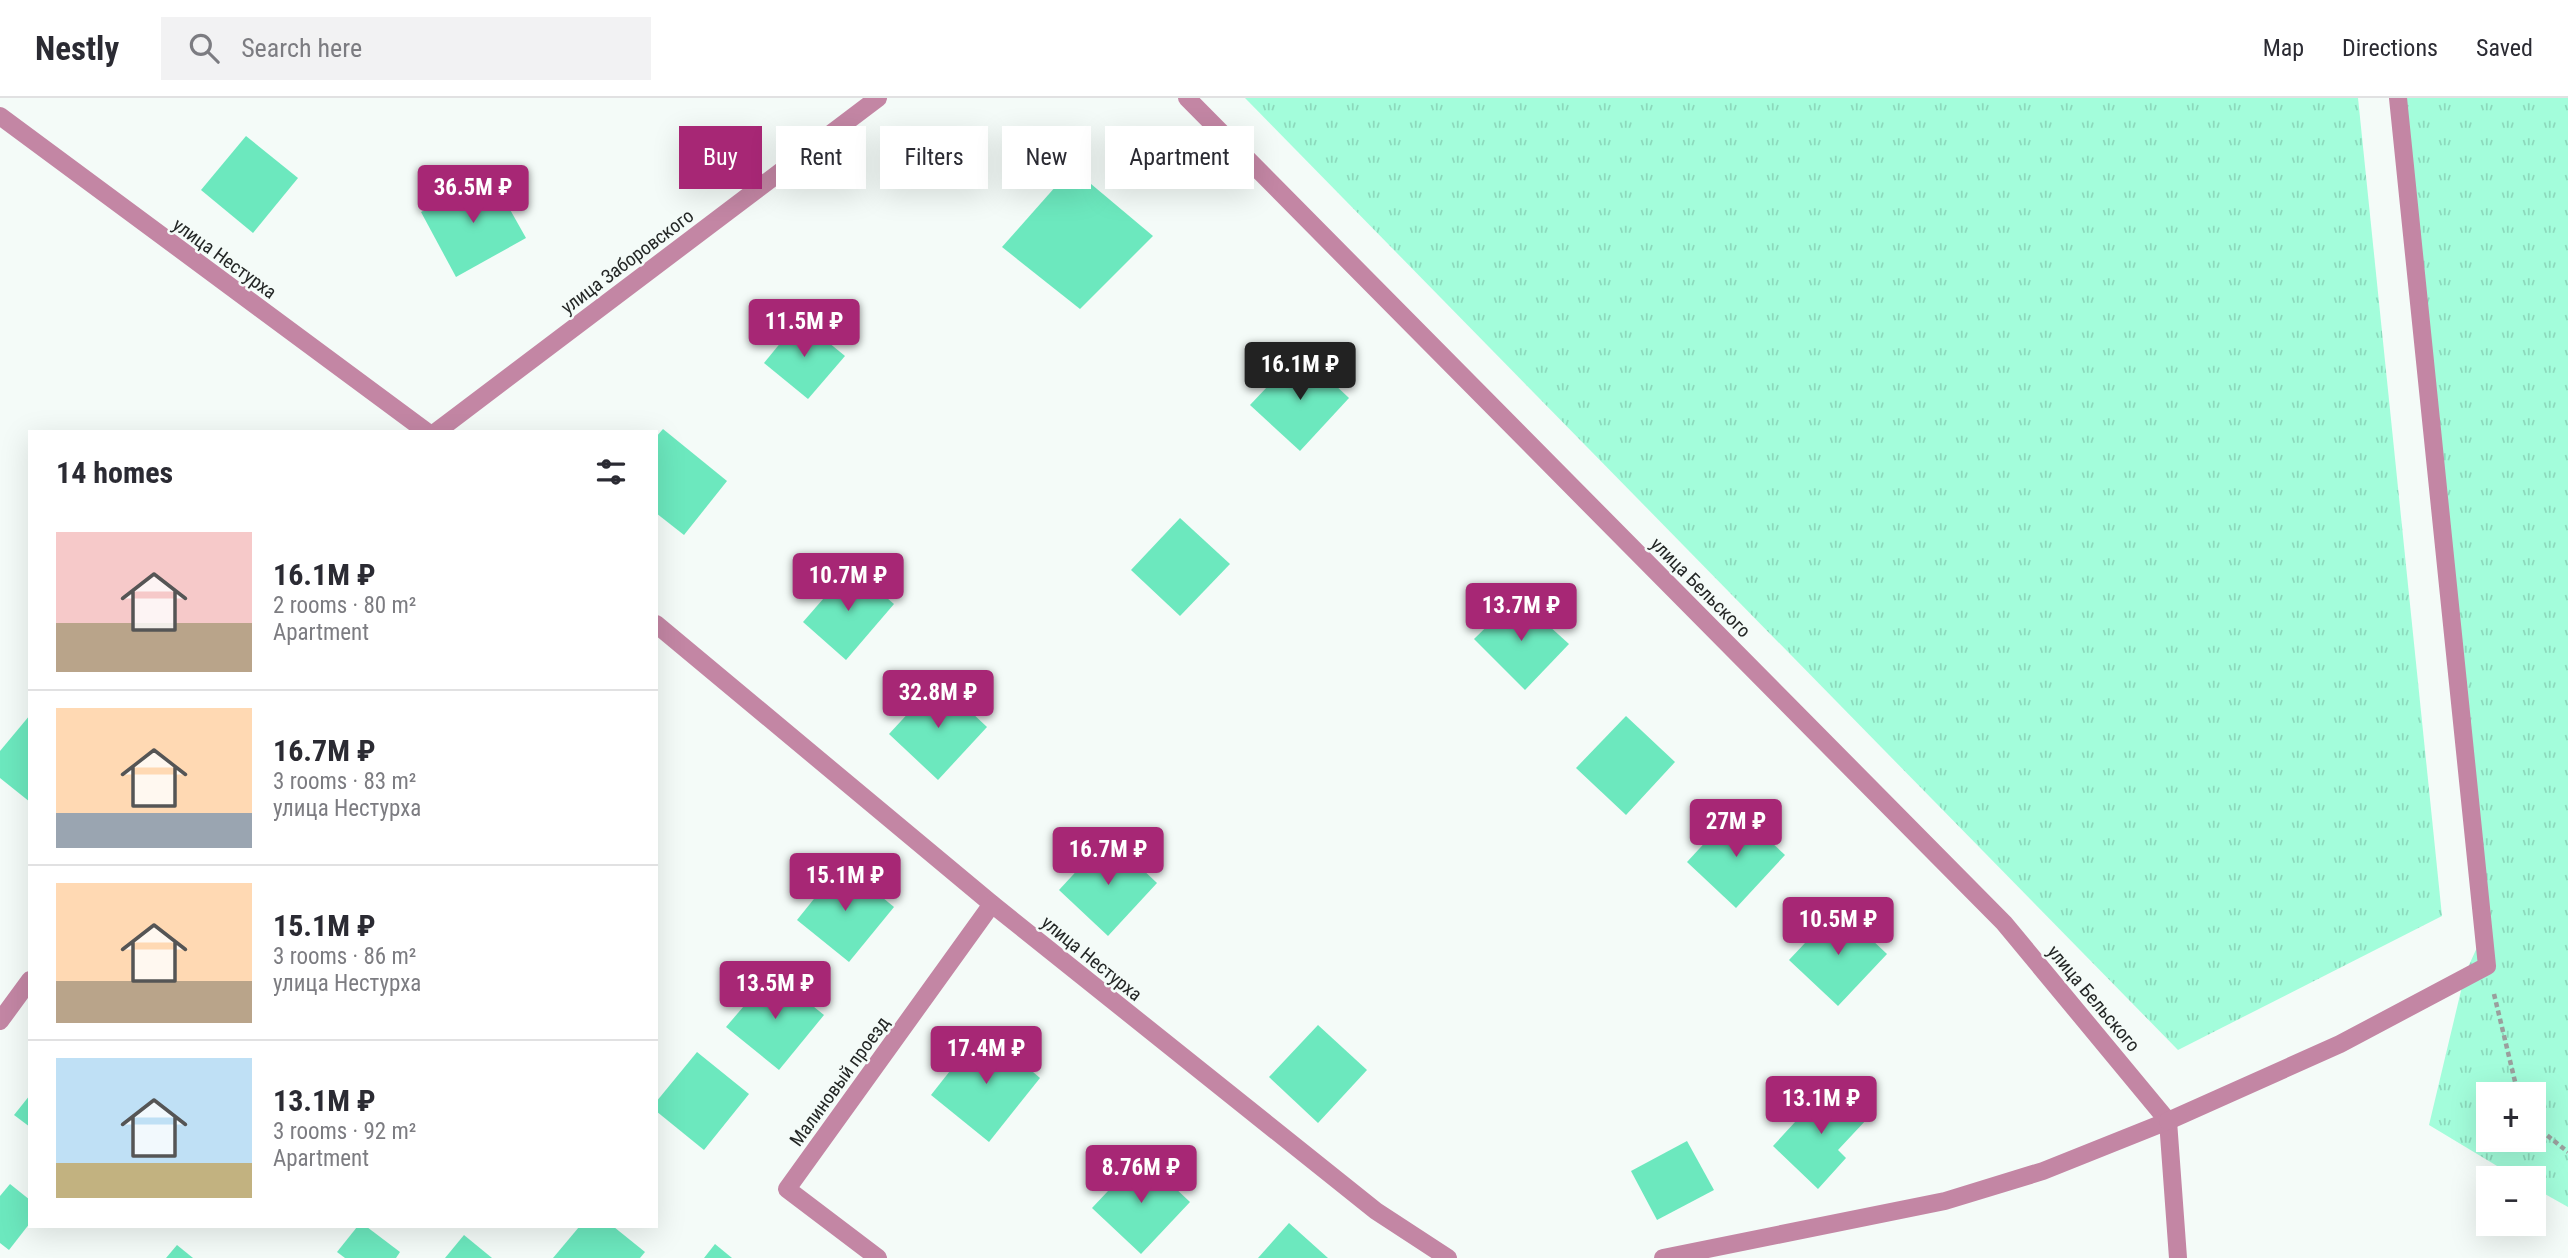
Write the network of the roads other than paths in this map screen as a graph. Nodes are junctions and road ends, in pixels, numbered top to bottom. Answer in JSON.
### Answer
{"nodes":[{"id":1,"x":878,"y":98,"type":"edge"},
{"id":2,"x":1186,"y":98,"type":"edge"},
{"id":3,"x":2399,"y":98,"type":"edge"},
{"id":4,"x":0,"y":116,"type":"edge"},
{"id":5,"x":423,"y":430,"type":"edge"},
{"id":6,"x":439,"y":430,"type":"edge"},
{"id":7,"x":658,"y":626,"type":"edge"},
{"id":8,"x":992,"y":904,"type":"junction"},
{"id":9,"x":28,"y":984,"type":"edge"},
{"id":10,"x":0,"y":1021,"type":"edge"},
{"id":11,"x":2168,"y":1121,"type":"junction"},
{"id":12,"x":878,"y":1258,"type":"edge"},
{"id":13,"x":1448,"y":1258,"type":"edge"},
{"id":14,"x":1663,"y":1258,"type":"edge"},
{"id":15,"x":2178,"y":1258,"type":"edge"}],
"edges":[{"from":1,"to":6,"type":"street","name":"улица Заборовского"},
{"from":2,"to":11,"type":"street","name":"улица Бельского"},
{"from":3,"to":11,"type":"street"},
{"from":4,"to":5,"type":"street","name":"улица Нестурха"},
{"from":7,"to":8,"type":"street","name":"улица Нестурха"},
{"from":8,"to":12,"type":"street","name":"Малиновый проезд"},
{"from":8,"to":13,"type":"street","name":"улица Нестурха"},
{"from":9,"to":10,"type":"street"},
{"from":11,"to":14,"type":"street"},
{"from":11,"to":15,"type":"street"}]}
